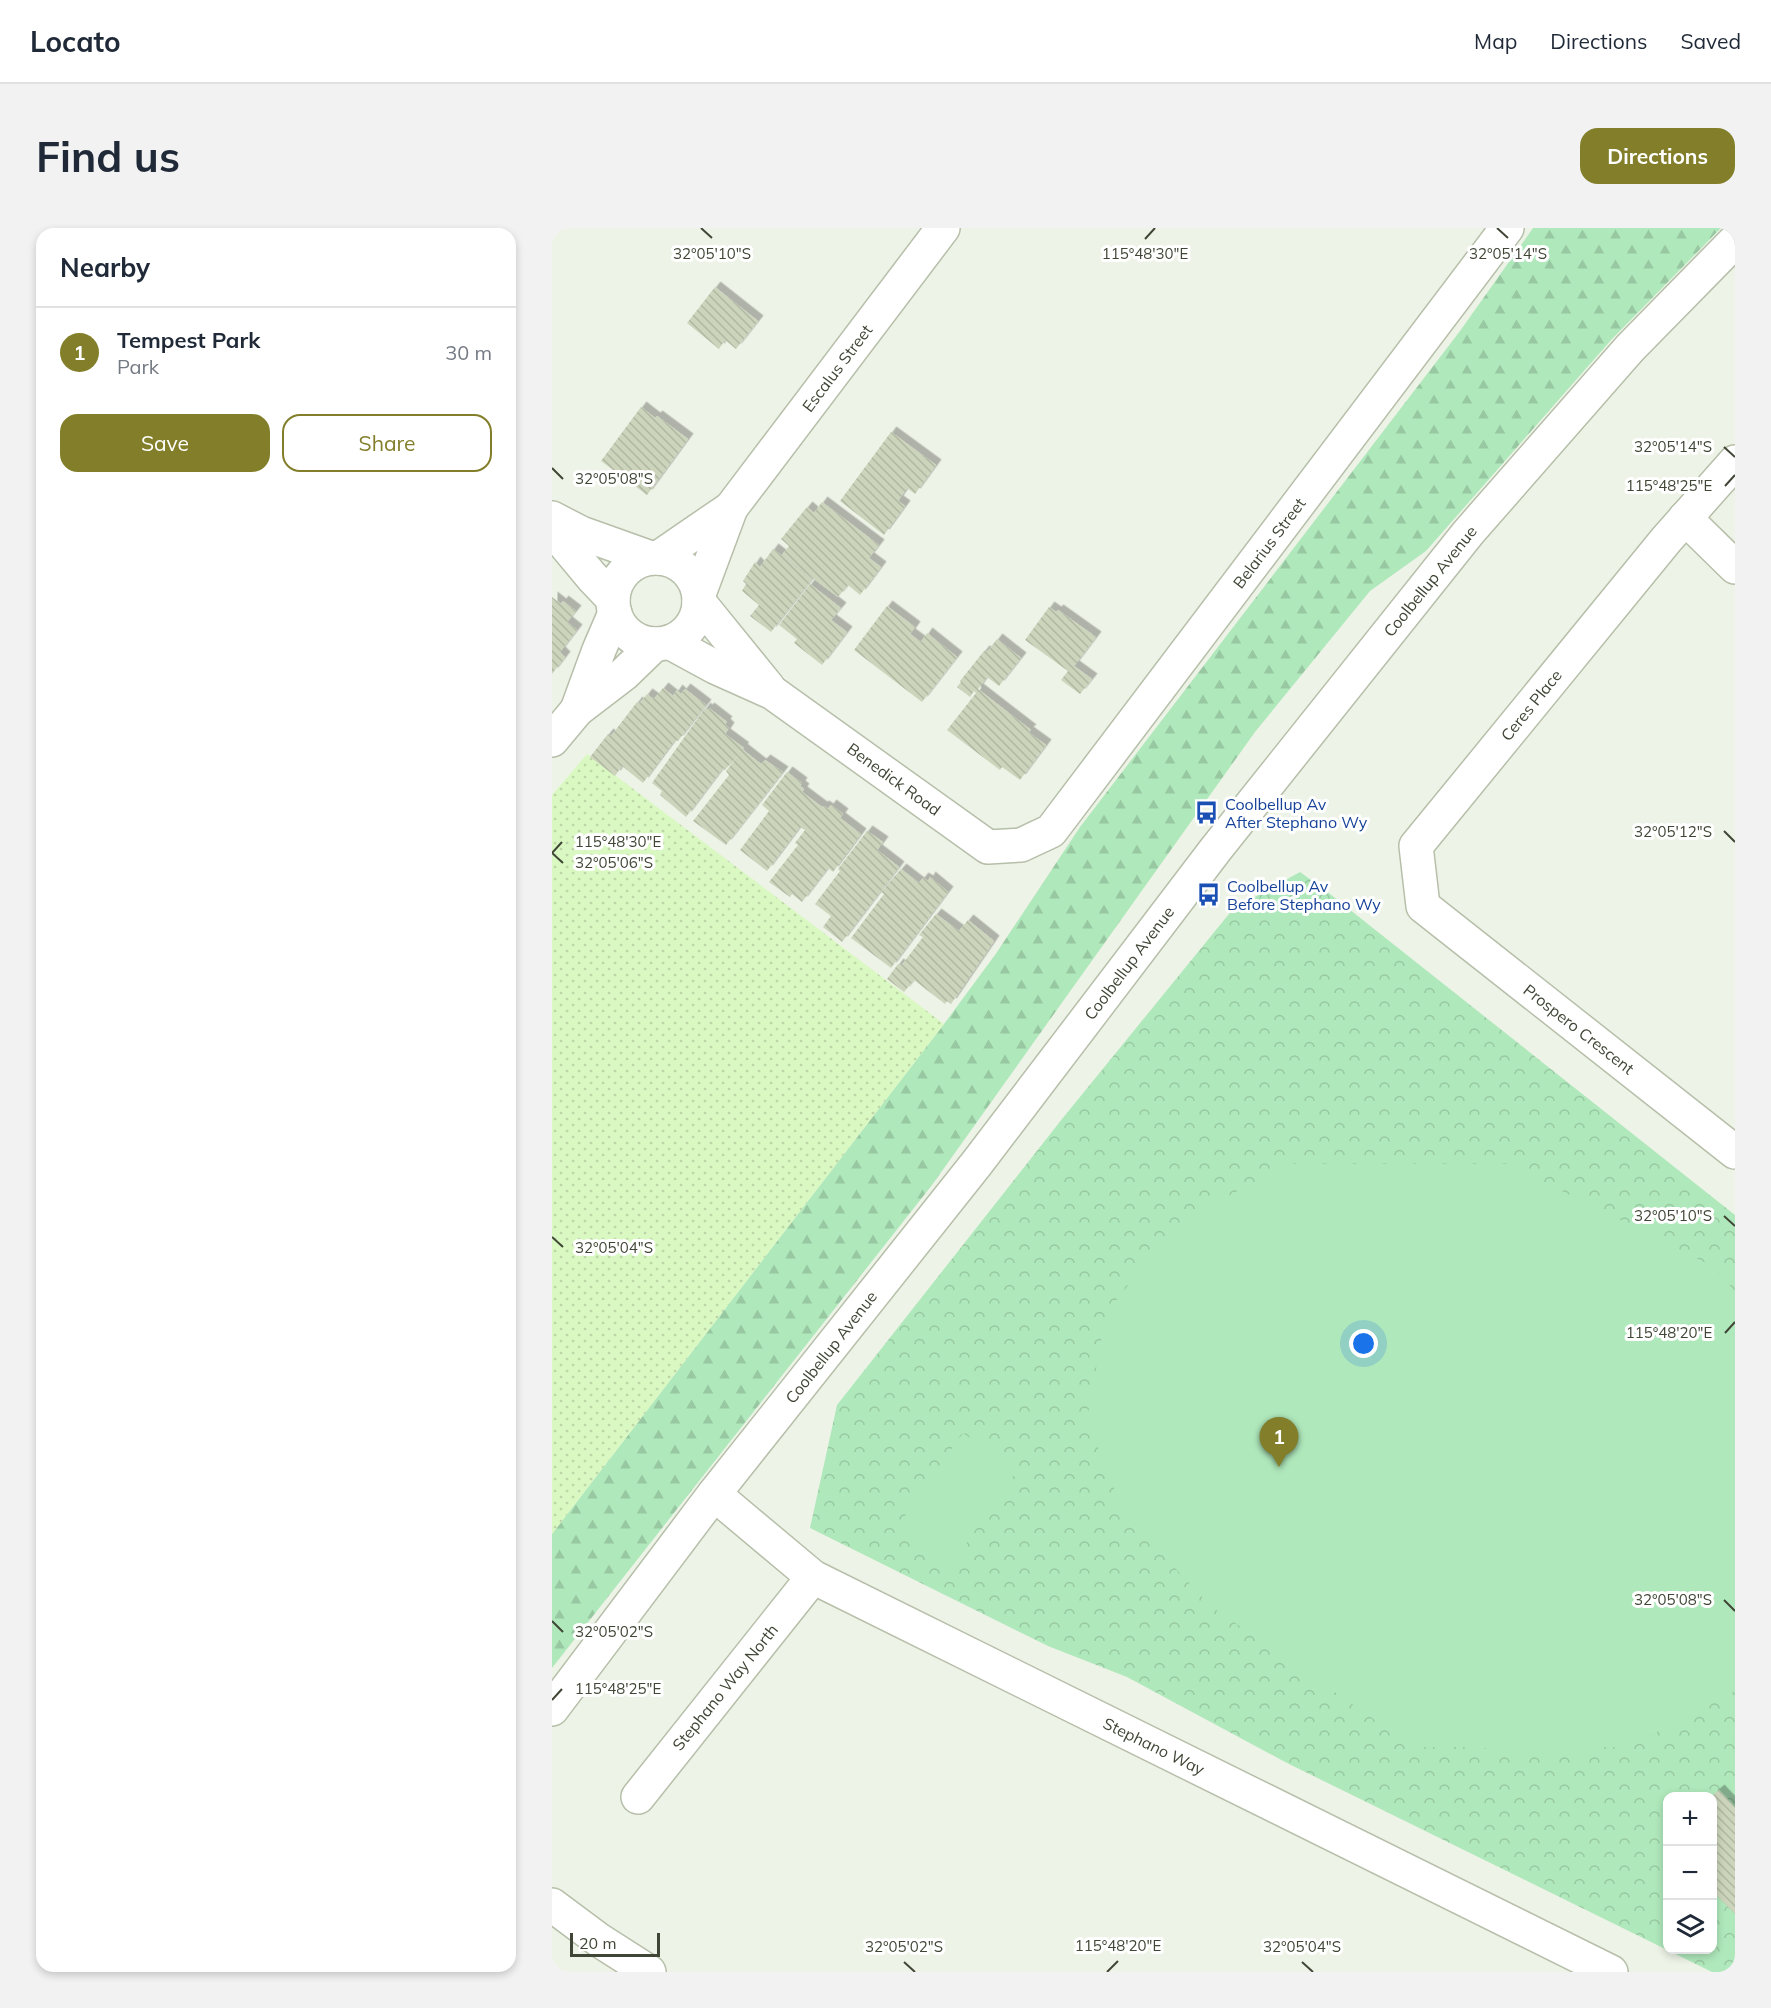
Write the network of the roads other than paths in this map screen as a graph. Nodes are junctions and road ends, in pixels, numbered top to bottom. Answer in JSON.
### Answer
{"nodes":[{"id":1,"x":943,"y":228,"type":"edge"},
{"id":2,"x":1507,"y":228,"type":"edge"},
{"id":3,"x":1735,"y":241,"type":"edge"},
{"id":4,"x":1735,"y":462,"type":"edge"},
{"id":5,"x":731,"y":508,"type":"junction"},
{"id":6,"x":552,"y":518,"type":"edge"},
{"id":7,"x":1684,"y":518,"type":"junction"},
{"id":8,"x":552,"y":529,"type":"edge"},
{"id":9,"x":654,"y":558,"type":"junction"},
{"id":10,"x":1735,"y":567,"type":"edge"},
{"id":11,"x":699,"y":598,"type":"junction"},
{"id":12,"x":614,"y":606,"type":"junction"},
{"id":13,"x":662,"y":643,"type":"junction"},
{"id":14,"x":773,"y":693,"type":"junction"},
{"id":15,"x":577,"y":710,"type":"junction"},
{"id":16,"x":552,"y":740,"type":"edge"},
{"id":17,"x":1021,"y":845,"type":"joint"},
{"id":18,"x":1423,"y":906,"type":"joint"},
{"id":19,"x":1735,"y":1152,"type":"edge"},
{"id":20,"x":714,"y":1494,"type":"junction"},
{"id":21,"x":813,"y":1577,"type":"junction"},
{"id":22,"x":552,"y":1709,"type":"edge"},
{"id":23,"x":638,"y":1797,"type":"dead end"},
{"id":24,"x":552,"y":1905,"type":"edge"},
{"id":25,"x":650,"y":1972,"type":"edge"},
{"id":26,"x":1611,"y":1972,"type":"edge"}],
"edges":[{"from":1,"to":5,"type":"street","name":"Escalus Street"},
{"from":2,"to":17,"type":"street","name":"Belarius Street"},
{"from":3,"to":20,"type":"street","name":"Coolbellup Avenue"},
{"from":4,"to":7,"type":"street","name":"Ceres Place"},
{"from":5,"to":9,"type":"street"},
{"from":5,"to":11,"type":"street"},
{"from":6,"to":9,"type":"street"},
{"from":7,"to":10,"type":"street"},
{"from":7,"to":18,"type":"street","name":"Ceres Place"},
{"from":8,"to":12,"type":"street"},
{"from":9,"to":11,"type":"street"},
{"from":9,"to":12,"type":"street"},
{"from":11,"to":13,"type":"street"},
{"from":11,"to":14,"type":"street"},
{"from":12,"to":13,"type":"street"},
{"from":12,"to":15,"type":"street"},
{"from":13,"to":14,"type":"street"},
{"from":13,"to":15,"type":"street"},
{"from":14,"to":17,"type":"street","name":"Benedick Road"},
{"from":15,"to":16,"type":"street"},
{"from":18,"to":19,"type":"street","name":"Prospero Crescent"},
{"from":20,"to":21,"type":"street","name":"Stephano Way"},
{"from":20,"to":22,"type":"street","name":"Coolbellup Avenue"},
{"from":21,"to":23,"type":"street","name":"Stephano Way North"},
{"from":21,"to":26,"type":"street","name":"Stephano Way"},
{"from":24,"to":25,"type":"street"}]}
